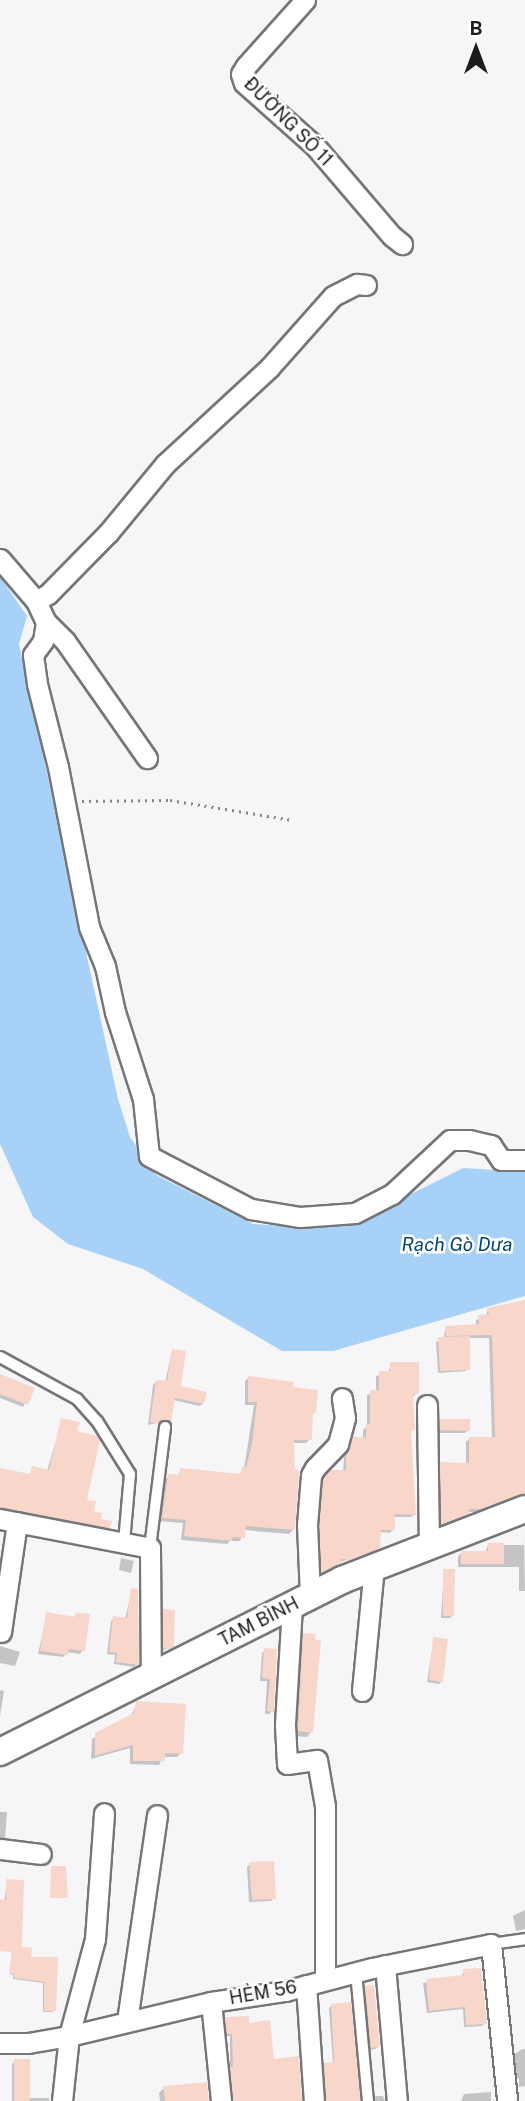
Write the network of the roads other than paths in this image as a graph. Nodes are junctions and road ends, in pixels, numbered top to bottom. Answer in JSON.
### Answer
{"nodes":[{"id":1,"x":305,"y":0,"type":"edge"},
{"id":2,"x":402,"y":244,"type":"dead end"},
{"id":3,"x":366,"y":285,"type":"dead end"},
{"id":4,"x":0,"y":559,"type":"edge"},
{"id":5,"x":36,"y":601,"type":"junction"},
{"id":6,"x":46,"y":622,"type":"junction"},
{"id":7,"x":147,"y":758,"type":"dead end"},
{"id":8,"x":525,"y":1160,"type":"edge"},
{"id":9,"x":0,"y":1357,"type":"edge"},
{"id":10,"x":342,"y":1398,"type":"dead end"},
{"id":11,"x":427,"y":1405,"type":"dead end"},
{"id":12,"x":165,"y":1427,"type":"dead end"},
{"id":13,"x":525,"y":1509,"type":"edge"},
{"id":14,"x":8,"y":1521,"type":"edge"},
{"id":15,"x":124,"y":1543,"type":"junction"},
{"id":16,"x":429,"y":1546,"type":"junction"},
{"id":17,"x":150,"y":1548,"type":"junction"},
{"id":18,"x":374,"y":1566,"type":"junction"},
{"id":19,"x":301,"y":1601,"type":"junction"},
{"id":20,"x":1,"y":1632,"type":"edge"},
{"id":21,"x":151,"y":1676,"type":"junction"},
{"id":22,"x":362,"y":1691,"type":"dead end"},
{"id":23,"x":0,"y":1752,"type":"edge"},
{"id":24,"x":104,"y":1813,"type":"dead end"},
{"id":25,"x":157,"y":1815,"type":"dead end"},
{"id":26,"x":0,"y":1849,"type":"edge"},
{"id":27,"x":41,"y":1854,"type":"dead end"},
{"id":28,"x":525,"y":1939,"type":"edge"},
{"id":29,"x":491,"y":1944,"type":"junction"},
{"id":30,"x":385,"y":1965,"type":"junction"},
{"id":31,"x":356,"y":1972,"type":"junction"},
{"id":32,"x":325,"y":1979,"type":"junction"},
{"id":33,"x":306,"y":1985,"type":"junction"},
{"id":34,"x":211,"y":2002,"type":"junction"},
{"id":35,"x":127,"y":2021,"type":"junction"},
{"id":36,"x":69,"y":2036,"type":"junction"},
{"id":37,"x":0,"y":2043,"type":"edge"},
{"id":38,"x":507,"y":2099,"type":"dead end"},
{"id":39,"x":62,"y":2101,"type":"edge"},
{"id":40,"x":221,"y":2101,"type":"edge"},
{"id":41,"x":314,"y":2101,"type":"edge"},
{"id":42,"x":368,"y":2101,"type":"edge"},
{"id":43,"x":397,"y":2101,"type":"edge"}],
"edges":[{"from":1,"to":2,"type":"street","name":"ĐƯỜNG SỐ 11"},
{"from":3,"to":5,"type":"street"},
{"from":4,"to":5,"type":"street"},
{"from":5,"to":6,"type":"street"},
{"from":6,"to":7,"type":"street"},
{"from":6,"to":8,"type":"street"},
{"from":9,"to":15,"type":"lane"},
{"from":10,"to":19,"type":"street"},
{"from":11,"to":16,"type":"street"},
{"from":12,"to":17,"type":"lane"},
{"from":13,"to":16,"type":"main road","name":"TAM BÌNH"},
{"from":14,"to":15,"type":"street"},
{"from":14,"to":20,"type":"street"},
{"from":15,"to":17,"type":"street"},
{"from":16,"to":18,"type":"main road","name":"TAM BÌNH"},
{"from":17,"to":21,"type":"street"},
{"from":18,"to":19,"type":"main road","name":"TAM BÌNH"},
{"from":18,"to":22,"type":"street"},
{"from":19,"to":21,"type":"main road","name":"TAM BÌNH"},
{"from":19,"to":32,"type":"street"},
{"from":21,"to":23,"type":"main road","name":"TAM BÌNH"},
{"from":24,"to":36,"type":"street"},
{"from":25,"to":35,"type":"street"},
{"from":26,"to":27,"type":"street"},
{"from":28,"to":29,"type":"lane","name":"HẺM 56"},
{"from":29,"to":30,"type":"street","name":"HẺM 56"},
{"from":29,"to":38,"type":"street"},
{"from":30,"to":31,"type":"street","name":"HẺM 56"},
{"from":30,"to":43,"type":"street"},
{"from":31,"to":32,"type":"street","name":"HẺM 56"},
{"from":31,"to":42,"type":"lane"},
{"from":32,"to":33,"type":"street","name":"HẺM 56"},
{"from":33,"to":34,"type":"street","name":"HẺM 56"},
{"from":33,"to":41,"type":"street"},
{"from":34,"to":35,"type":"street","name":"HẺM 56"},
{"from":34,"to":40,"type":"street"},
{"from":35,"to":36,"type":"street","name":"HẺM 56"},
{"from":36,"to":37,"type":"street","name":"HẺM 56"},
{"from":36,"to":39,"type":"street"}]}
